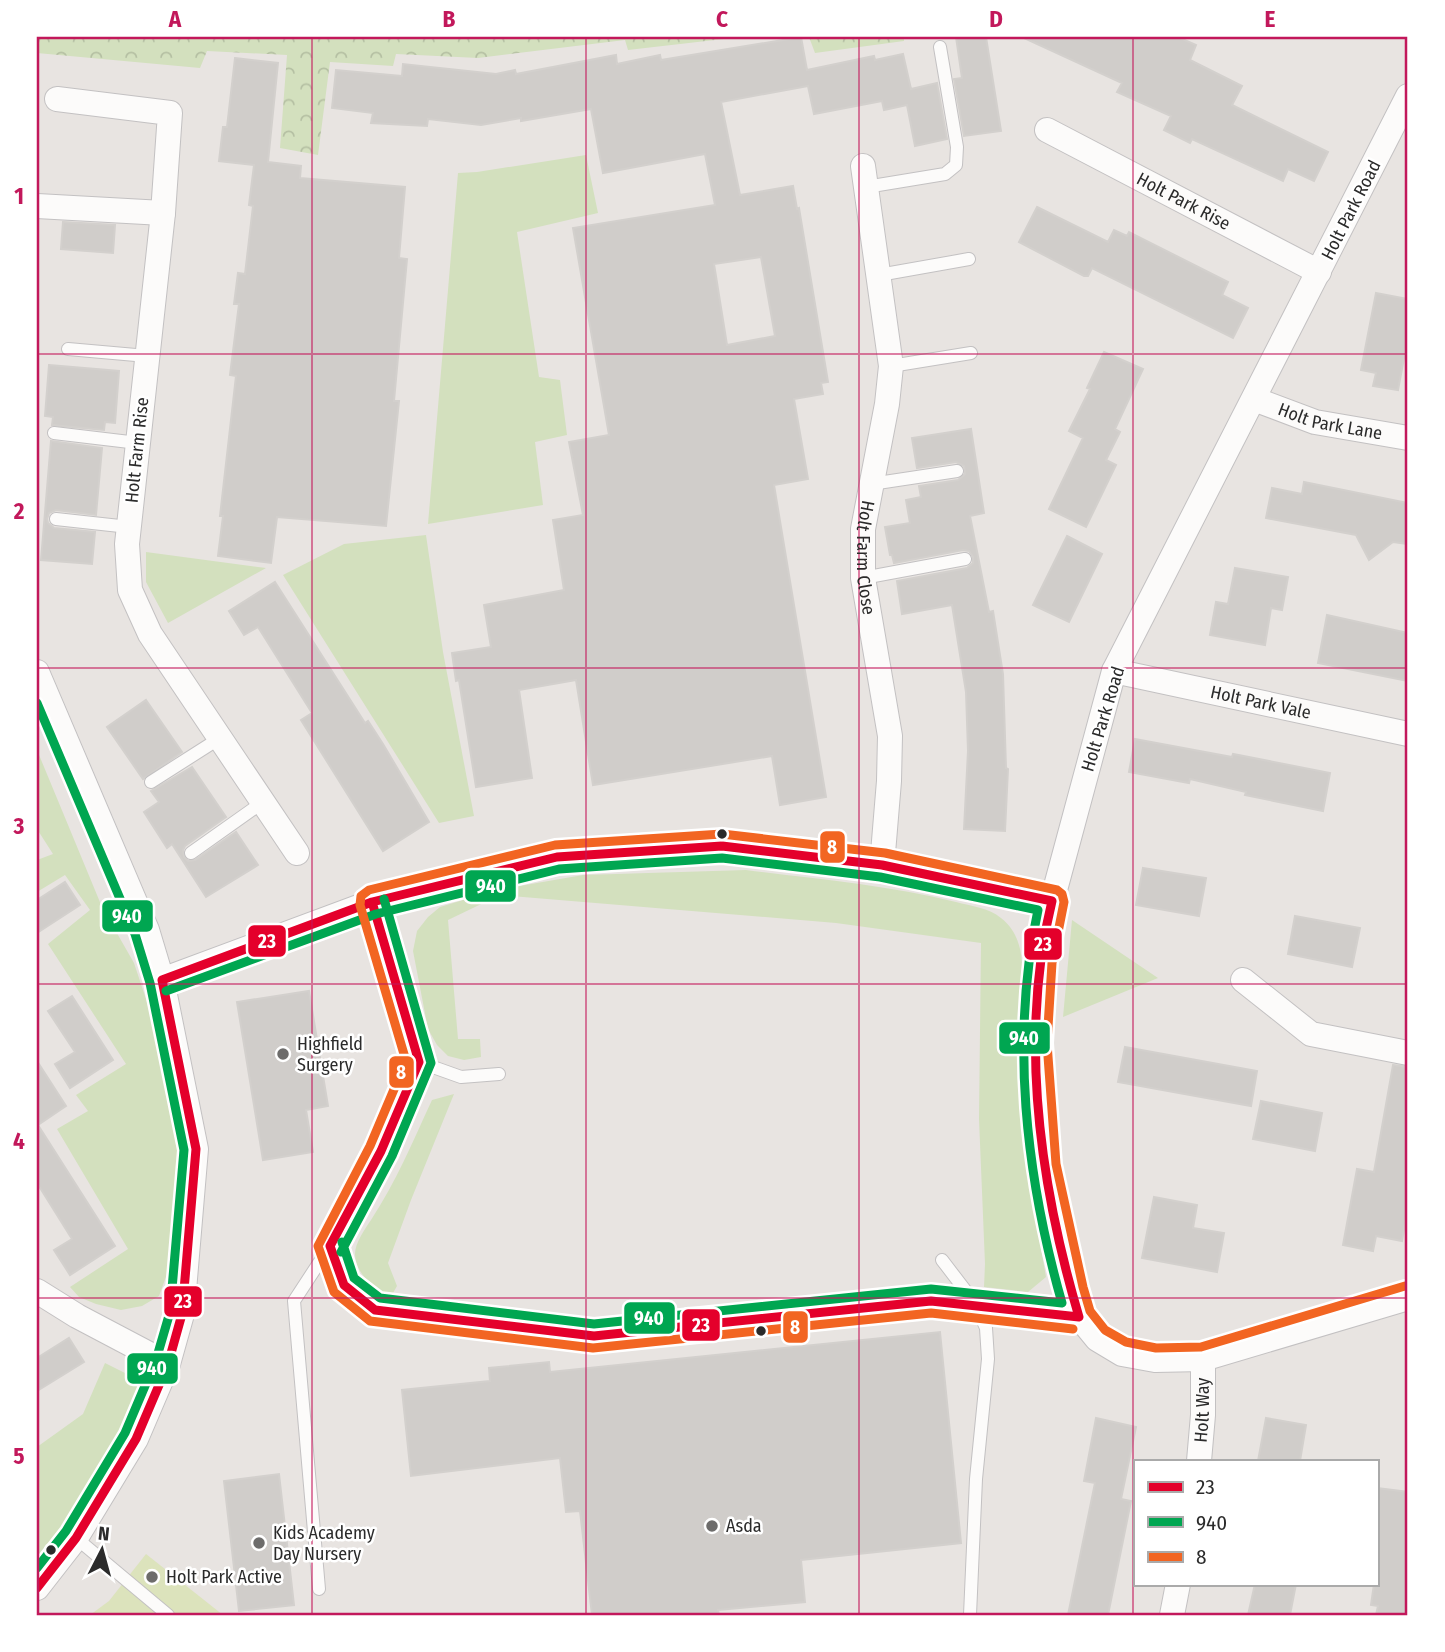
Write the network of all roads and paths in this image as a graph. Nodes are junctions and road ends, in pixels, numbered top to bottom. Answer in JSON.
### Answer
{"nodes":[{"id":1,"x":940,"y":47,"type":"dead end"},
{"id":2,"x":1408,"y":96,"type":"edge"},
{"id":3,"x":57,"y":99,"type":"dead end"},
{"id":4,"x":1047,"y":130,"type":"dead end"},
{"id":5,"x":864,"y":177,"type":"joint"},
{"id":6,"x":37,"y":206,"type":"edge"},
{"id":7,"x":163,"y":214,"type":"junction"},
{"id":8,"x":968,"y":260,"type":"dead end"},
{"id":9,"x":1319,"y":272,"type":"junction"},
{"id":10,"x":879,"y":275,"type":"junction"},
{"id":11,"x":68,"y":349,"type":"dead end"},
{"id":12,"x":971,"y":353,"type":"dead end"},
{"id":13,"x":147,"y":356,"type":"junction"},
{"id":14,"x":891,"y":366,"type":"junction"},
{"id":15,"x":1254,"y":399,"type":"junction"},
{"id":16,"x":54,"y":433,"type":"dead end"},
{"id":17,"x":1408,"y":438,"type":"edge"},
{"id":18,"x":138,"y":443,"type":"junction"},
{"id":19,"x":957,"y":471,"type":"dead end"},
{"id":20,"x":870,"y":484,"type":"junction"},
{"id":21,"x":56,"y":519,"type":"dead end"},
{"id":22,"x":129,"y":527,"type":"junction"},
{"id":23,"x":965,"y":559,"type":"dead end"},
{"id":24,"x":863,"y":578,"type":"junction"},
{"id":25,"x":1114,"y":671,"type":"junction"},
{"id":26,"x":37,"y":672,"type":"edge"},
{"id":27,"x":1408,"y":734,"type":"edge"},
{"id":28,"x":220,"y":738,"type":"junction"},
{"id":29,"x":151,"y":782,"type":"dead end"},
{"id":30,"x":263,"y":802,"type":"junction"},
{"id":31,"x":191,"y":853,"type":"dead end"},
{"id":32,"x":297,"y":853,"type":"dead end"},
{"id":33,"x":882,"y":865,"type":"junction"},
{"id":34,"x":1052,"y":901,"type":"junction"},
{"id":35,"x":372,"y":902,"type":"junction"},
{"id":36,"x":162,"y":980,"type":"junction"},
{"id":37,"x":1243,"y":980,"type":"dead end"},
{"id":38,"x":1408,"y":1053,"type":"edge"},
{"id":39,"x":419,"y":1062,"type":"junction"},
{"id":40,"x":499,"y":1074,"type":"dead end"},
{"id":41,"x":330,"y":1246,"type":"junction"},
{"id":42,"x":942,"y":1260,"type":"dead end"},
{"id":43,"x":37,"y":1291,"type":"edge"},
{"id":44,"x":1408,"y":1298,"type":"edge"},
{"id":45,"x":975,"y":1303,"type":"junction"},
{"id":46,"x":1079,"y":1317,"type":"junction"},
{"id":47,"x":1203,"y":1359,"type":"junction"},
{"id":48,"x":168,"y":1364,"type":"junction"},
{"id":49,"x":1199,"y":1460,"type":"edge"},
{"id":50,"x":76,"y":1538,"type":"junction"},
{"id":51,"x":1178,"y":1586,"type":"edge"},
{"id":52,"x":37,"y":1588,"type":"edge"},
{"id":53,"x":319,"y":1589,"type":"dead end"},
{"id":54,"x":168,"y":1615,"type":"edge"},
{"id":55,"x":970,"y":1615,"type":"edge"},
{"id":56,"x":1172,"y":1615,"type":"edge"}],
"edges":[{"from":1,"to":5,"type":"lane"},
{"from":2,"to":9,"type":"street","name":"Holt Park Road"},
{"from":3,"to":7,"type":"street","name":"Holt Farm Rise"},
{"from":4,"to":9,"type":"street","name":"Holt Park Rise"},
{"from":5,"to":10,"type":"street","name":"Holt Farm Close"},
{"from":6,"to":7,"type":"street"},
{"from":7,"to":13,"type":"street","name":"Holt Farm Rise"},
{"from":8,"to":10,"type":"lane"},
{"from":9,"to":15,"type":"street","name":"Holt Park Road"},
{"from":10,"to":14,"type":"street","name":"Holt Farm Close"},
{"from":11,"to":13,"type":"lane"},
{"from":12,"to":14,"type":"lane"},
{"from":13,"to":18,"type":"street","name":"Holt Farm Rise"},
{"from":14,"to":20,"type":"street","name":"Holt Farm Close"},
{"from":15,"to":17,"type":"street","name":"Holt Park Lane"},
{"from":15,"to":25,"type":"street","name":"Holt Park Road"},
{"from":16,"to":18,"type":"lane"},
{"from":18,"to":22,"type":"street","name":"Holt Farm Rise"},
{"from":19,"to":20,"type":"lane"},
{"from":20,"to":24,"type":"street","name":"Holt Farm Close"},
{"from":21,"to":22,"type":"lane"},
{"from":22,"to":28,"type":"street","name":"Holt Farm Rise"},
{"from":23,"to":24,"type":"lane"},
{"from":24,"to":33,"type":"street","name":"Holt Farm Close"},
{"from":25,"to":27,"type":"street","name":"Holt Park Vale"},
{"from":25,"to":34,"type":"street","name":"Holt Park Road"},
{"from":26,"to":36,"type":"street"},
{"from":28,"to":29,"type":"lane"},
{"from":28,"to":30,"type":"street","name":"Holt Farm Rise"},
{"from":30,"to":31,"type":"lane"},
{"from":30,"to":32,"type":"street","name":"Holt Farm Rise"},
{"from":33,"to":34,"type":"street"},
{"from":33,"to":35,"type":"street"},
{"from":34,"to":46,"type":"street","name":"Holt Park Road"},
{"from":35,"to":36,"type":"street"},
{"from":35,"to":39,"type":"street"},
{"from":36,"to":48,"type":"street"},
{"from":37,"to":38,"type":"street"},
{"from":39,"to":40,"type":"lane"},
{"from":39,"to":41,"type":"street"},
{"from":41,"to":45,"type":"lane"},
{"from":41,"to":53,"type":"lane"},
{"from":42,"to":45,"type":"lane"},
{"from":43,"to":48,"type":"street"},
{"from":44,"to":47,"type":"street"},
{"from":45,"to":46,"type":"street"},
{"from":45,"to":55,"type":"lane"},
{"from":46,"to":47,"type":"street"},
{"from":47,"to":49,"type":"street","name":"Holt Way"},
{"from":48,"to":50,"type":"street"},
{"from":50,"to":52,"type":"street"},
{"from":50,"to":54,"type":"lane"},
{"from":51,"to":56,"type":"street"}]}
